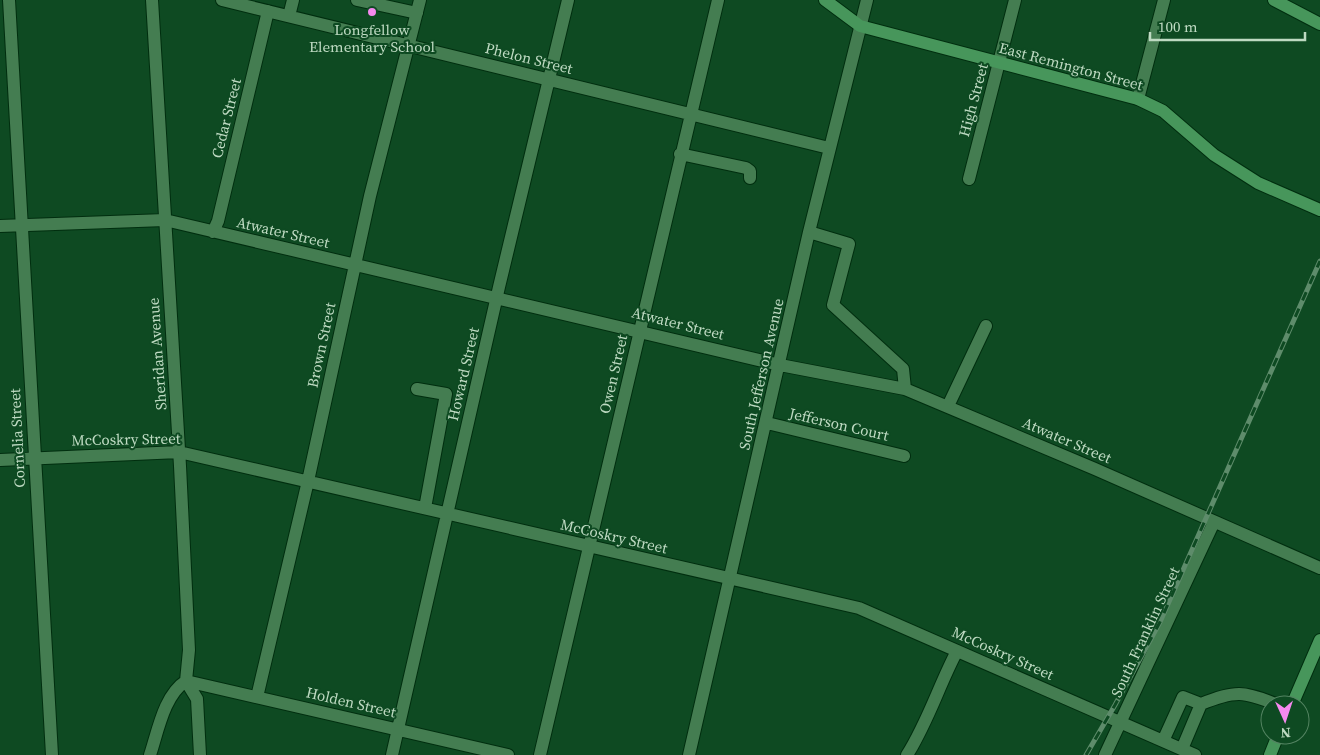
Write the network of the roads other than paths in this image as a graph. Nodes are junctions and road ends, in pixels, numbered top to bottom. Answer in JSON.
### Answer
{"nodes":[{"id":1,"x":9,"y":0,"type":"edge"},
{"id":2,"x":152,"y":0,"type":"edge"},
{"id":3,"x":222,"y":0,"type":"edge"},
{"id":4,"x":293,"y":0,"type":"edge"},
{"id":5,"x":357,"y":0,"type":"edge"},
{"id":6,"x":420,"y":0,"type":"edge"},
{"id":7,"x":568,"y":0,"type":"edge"},
{"id":8,"x":718,"y":0,"type":"edge"},
{"id":9,"x":825,"y":0,"type":"edge"},
{"id":10,"x":867,"y":0,"type":"edge"},
{"id":11,"x":1014,"y":0,"type":"edge"},
{"id":12,"x":1164,"y":0,"type":"edge"},
{"id":13,"x":1274,"y":0,"type":"edge"},
{"id":14,"x":268,"y":11,"type":"junction"},
{"id":15,"x":417,"y":13,"type":"junction"},
{"id":16,"x":289,"y":16,"type":"junction"},
{"id":17,"x":1320,"y":24,"type":"edge"},
{"id":18,"x":860,"y":26,"type":"junction"},
{"id":19,"x":408,"y":45,"type":"junction"},
{"id":20,"x":999,"y":63,"type":"junction"},
{"id":21,"x":549,"y":80,"type":"junction"},
{"id":22,"x":1138,"y":99,"type":"junction"},
{"id":23,"x":689,"y":116,"type":"junction"},
{"id":24,"x":829,"y":148,"type":"junction"},
{"id":25,"x":680,"y":154,"type":"junction"},
{"id":26,"x":750,"y":178,"type":"dead end"},
{"id":27,"x":969,"y":179,"type":"dead end"},
{"id":28,"x":1320,"y":210,"type":"edge"},
{"id":29,"x":165,"y":220,"type":"junction"},
{"id":30,"x":21,"y":225,"type":"junction"},
{"id":31,"x":0,"y":226,"type":"edge"},
{"id":32,"x":213,"y":232,"type":"junction"},
{"id":33,"x":809,"y":232,"type":"junction"},
{"id":34,"x":355,"y":266,"type":"junction"},
{"id":35,"x":497,"y":299,"type":"junction"},
{"id":36,"x":986,"y":326,"type":"dead end"},
{"id":37,"x":640,"y":330,"type":"junction"},
{"id":38,"x":780,"y":365,"type":"junction"},
{"id":39,"x":417,"y":389,"type":"dead end"},
{"id":40,"x":905,"y":389,"type":"junction"},
{"id":41,"x":948,"y":406,"type":"junction"},
{"id":42,"x":767,"y":423,"type":"junction"},
{"id":43,"x":179,"y":452,"type":"junction"},
{"id":44,"x":904,"y":456,"type":"dead end"},
{"id":45,"x":34,"y":458,"type":"junction"},
{"id":46,"x":0,"y":460,"type":"edge"},
{"id":47,"x":308,"y":481,"type":"junction"},
{"id":48,"x":424,"y":508,"type":"junction"},
{"id":49,"x":448,"y":514,"type":"junction"},
{"id":50,"x":1214,"y":522,"type":"junction"},
{"id":51,"x":589,"y":546,"type":"junction"},
{"id":52,"x":1320,"y":568,"type":"edge"},
{"id":53,"x":730,"y":579,"type":"junction"},
{"id":54,"x":1320,"y":640,"type":"edge"},
{"id":55,"x":957,"y":651,"type":"junction"},
{"id":56,"x":186,"y":681,"type":"junction"},
{"id":57,"x":1296,"y":695,"type":"edge"},
{"id":58,"x":257,"y":697,"type":"junction"},
{"id":59,"x":1260,"y":698,"type":"edge"},
{"id":60,"x":1201,"y":704,"type":"junction"},
{"id":61,"x":1121,"y":724,"type":"junction"},
{"id":62,"x":398,"y":729,"type":"junction"},
{"id":63,"x":1163,"y":741,"type":"junction"},
{"id":64,"x":1182,"y":749,"type":"junction"},
{"id":65,"x":52,"y":755,"type":"edge"},
{"id":66,"x":150,"y":755,"type":"edge"},
{"id":67,"x":200,"y":755,"type":"edge"},
{"id":68,"x":392,"y":755,"type":"edge"},
{"id":69,"x":508,"y":755,"type":"edge"},
{"id":70,"x":540,"y":755,"type":"edge"},
{"id":71,"x":689,"y":755,"type":"edge"},
{"id":72,"x":907,"y":755,"type":"edge"},
{"id":73,"x":1105,"y":755,"type":"edge"},
{"id":74,"x":1195,"y":755,"type":"edge"}],
"edges":[{"from":1,"to":30,"type":"street","name":"Cornelia Street"},
{"from":2,"to":29,"type":"street","name":"Sheridan Avenue"},
{"from":3,"to":14,"type":"street","name":"Phelon Street"},
{"from":4,"to":16,"type":"street"},
{"from":5,"to":15,"type":"street"},
{"from":6,"to":15,"type":"street","name":"Brown Street"},
{"from":7,"to":21,"type":"street","name":"Howard Street"},
{"from":8,"to":23,"type":"street","name":"Owen Street"},
{"from":9,"to":18,"type":"main road","name":"East Remington Street"},
{"from":10,"to":18,"type":"street","name":"South Jefferson Avenue"},
{"from":11,"to":20,"type":"street","name":"High Street"},
{"from":12,"to":22,"type":"street"},
{"from":13,"to":17,"type":"main road"},
{"from":14,"to":16,"type":"street","name":"Phelon Street"},
{"from":14,"to":32,"type":"street","name":"Cedar Street"},
{"from":15,"to":19,"type":"street","name":"Brown Street"},
{"from":16,"to":19,"type":"street","name":"Phelon Street"},
{"from":18,"to":20,"type":"main road","name":"East Remington Street"},
{"from":18,"to":24,"type":"street","name":"South Jefferson Avenue"},
{"from":19,"to":21,"type":"street","name":"Phelon Street"},
{"from":19,"to":34,"type":"street","name":"Brown Street"},
{"from":20,"to":22,"type":"main road","name":"East Remington Street"},
{"from":20,"to":27,"type":"street","name":"High Street"},
{"from":21,"to":23,"type":"street","name":"Phelon Street"},
{"from":21,"to":35,"type":"street","name":"Howard Street"},
{"from":22,"to":28,"type":"main road","name":"East Remington Street"},
{"from":23,"to":24,"type":"street","name":"Phelon Street"},
{"from":23,"to":25,"type":"street","name":"Owen Street"},
{"from":24,"to":33,"type":"street","name":"South Jefferson Avenue"},
{"from":25,"to":26,"type":"street"},
{"from":25,"to":37,"type":"street","name":"Owen Street"},
{"from":29,"to":30,"type":"street","name":"Atwater Street"},
{"from":29,"to":32,"type":"street","name":"Atwater Street"},
{"from":29,"to":43,"type":"street","name":"Sheridan Avenue"},
{"from":30,"to":31,"type":"street","name":"Atwater Street"},
{"from":30,"to":45,"type":"street","name":"Cornelia Street"},
{"from":32,"to":34,"type":"street","name":"Atwater Street"},
{"from":33,"to":38,"type":"street","name":"South Jefferson Avenue"},
{"from":33,"to":40,"type":"street"},
{"from":34,"to":35,"type":"street","name":"Atwater Street"},
{"from":34,"to":47,"type":"street","name":"Brown Street"},
{"from":35,"to":37,"type":"street","name":"Atwater Street"},
{"from":35,"to":49,"type":"street","name":"Howard Street"},
{"from":36,"to":41,"type":"street"},
{"from":37,"to":38,"type":"street","name":"Atwater Street"},
{"from":37,"to":51,"type":"street","name":"Owen Street"},
{"from":38,"to":40,"type":"street","name":"Atwater Street"},
{"from":38,"to":42,"type":"street","name":"South Jefferson Avenue"},
{"from":39,"to":48,"type":"street"},
{"from":40,"to":41,"type":"street","name":"Atwater Street"},
{"from":41,"to":50,"type":"street","name":"Atwater Street"},
{"from":42,"to":44,"type":"street","name":"Jefferson Court"},
{"from":42,"to":53,"type":"street","name":"South Jefferson Avenue"},
{"from":43,"to":45,"type":"street","name":"McCoskry Street"},
{"from":43,"to":47,"type":"street","name":"McCoskry Street"},
{"from":43,"to":56,"type":"street","name":"Sheridan Avenue"},
{"from":45,"to":46,"type":"street","name":"McCoskry Street"},
{"from":45,"to":65,"type":"street","name":"Cornelia Street"},
{"from":47,"to":48,"type":"street","name":"McCoskry Street"},
{"from":47,"to":58,"type":"street","name":"Brown Street"},
{"from":48,"to":49,"type":"street","name":"McCoskry Street"},
{"from":49,"to":51,"type":"street","name":"McCoskry Street"},
{"from":49,"to":62,"type":"street","name":"Howard Street"},
{"from":50,"to":52,"type":"street","name":"Atwater Street"},
{"from":50,"to":61,"type":"street","name":"South Franklin Street"},
{"from":51,"to":53,"type":"street","name":"McCoskry Street"},
{"from":51,"to":70,"type":"street","name":"Owen Street"},
{"from":53,"to":55,"type":"street","name":"McCoskry Street"},
{"from":53,"to":71,"type":"street","name":"South Jefferson Avenue"},
{"from":54,"to":57,"type":"main road"},
{"from":55,"to":61,"type":"street","name":"McCoskry Street"},
{"from":55,"to":72,"type":"street"},
{"from":56,"to":58,"type":"street","name":"Holden Street"},
{"from":56,"to":66,"type":"street"},
{"from":56,"to":67,"type":"street"},
{"from":58,"to":62,"type":"street","name":"Holden Street"},
{"from":59,"to":60,"type":"street"},
{"from":60,"to":63,"type":"street"},
{"from":60,"to":64,"type":"street"},
{"from":61,"to":63,"type":"street","name":"McCoskry Street"},
{"from":61,"to":73,"type":"street","name":"South Franklin Street"},
{"from":62,"to":68,"type":"street","name":"Howard Street"},
{"from":62,"to":69,"type":"street","name":"Holden Street"},
{"from":63,"to":64,"type":"street","name":"McCoskry Street"},
{"from":64,"to":74,"type":"street","name":"McCoskry Street"}]}
